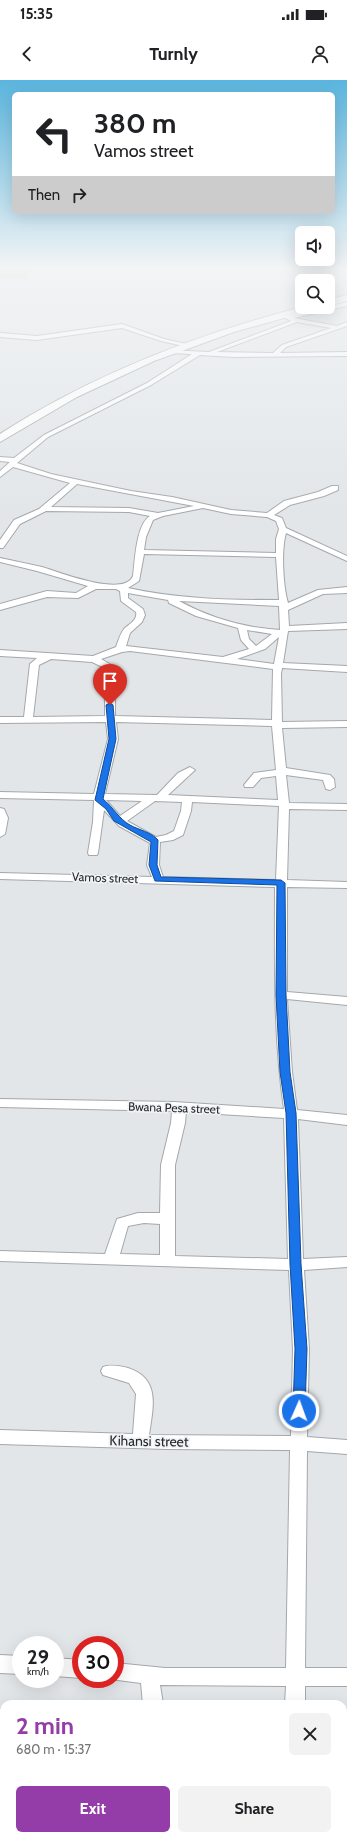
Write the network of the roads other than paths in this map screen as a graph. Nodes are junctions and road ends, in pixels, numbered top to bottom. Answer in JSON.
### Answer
{"nodes":[{"id":1,"x":212,"y":350,"type":"edge"},
{"id":2,"x":279,"y":350,"type":"edge"},
{"id":3,"x":170,"y":351,"type":"joint"},
{"id":4,"x":201,"y":354,"type":"junction"},
{"id":5,"x":347,"y":354,"type":"edge"},
{"id":6,"x":274,"y":355,"type":"junction"},
{"id":7,"x":0,"y":439,"type":"edge"},
{"id":8,"x":0,"y":459,"type":"edge"},
{"id":9,"x":14,"y":462,"type":"junction"},
{"id":10,"x":0,"y":475,"type":"edge"},
{"id":11,"x":76,"y":481,"type":"junction"},
{"id":12,"x":335,"y":488,"type":"dead end"},
{"id":13,"x":204,"y":506,"type":"junction"},
{"id":14,"x":44,"y":509,"type":"junction"},
{"id":15,"x":159,"y":514,"type":"junction"},
{"id":16,"x":269,"y":515,"type":"junction"},
{"id":17,"x":283,"y":529,"type":"junction"},
{"id":18,"x":0,"y":546,"type":"edge"},
{"id":19,"x":142,"y":552,"type":"junction"},
{"id":20,"x":280,"y":555,"type":"junction"},
{"id":21,"x":346,"y":558,"type":"edge"},
{"id":22,"x":0,"y":560,"type":"edge"},
{"id":23,"x":95,"y":586,"type":"junction"},
{"id":24,"x":112,"y":586,"type":"junction"},
{"id":25,"x":124,"y":590,"type":"junction"},
{"id":26,"x":347,"y":590,"type":"edge"},
{"id":27,"x":167,"y":598,"type":"junction"},
{"id":28,"x":234,"y":603,"type":"junction"},
{"id":29,"x":284,"y":606,"type":"junction"},
{"id":30,"x":0,"y":607,"type":"edge"},
{"id":31,"x":212,"y":619,"type":"junction"},
{"id":32,"x":242,"y":626,"type":"junction"},
{"id":33,"x":347,"y":626,"type":"edge"},
{"id":34,"x":282,"y":632,"type":"junction"},
{"id":35,"x":120,"y":649,"type":"junction"},
{"id":36,"x":255,"y":650,"type":"junction"},
{"id":37,"x":0,"y":653,"type":"edge"},
{"id":38,"x":52,"y":656,"type":"junction"},
{"id":39,"x":94,"y":659,"type":"junction"},
{"id":40,"x":217,"y":661,"type":"junction"},
{"id":41,"x":278,"y":666,"type":"junction"},
{"id":42,"x":347,"y":669,"type":"edge"},
{"id":43,"x":0,"y":720,"type":"edge"},
{"id":44,"x":28,"y":720,"type":"junction"},
{"id":45,"x":111,"y":720,"type":"junction"},
{"id":46,"x":277,"y":724,"type":"junction"},
{"id":47,"x":347,"y":724,"type":"edge"},
{"id":48,"x":190,"y":770,"type":"dead end"},
{"id":49,"x":282,"y":771,"type":"junction"},
{"id":50,"x":249,"y":785,"type":"dead end"},
{"id":51,"x":330,"y":787,"type":"dead end"},
{"id":52,"x":0,"y":795,"type":"edge"},
{"id":53,"x":157,"y":797,"type":"junction"},
{"id":54,"x":99,"y":798,"type":"junction"},
{"id":55,"x":187,"y":800,"type":"junction"},
{"id":56,"x":284,"y":804,"type":"junction"},
{"id":57,"x":347,"y":807,"type":"edge"},
{"id":58,"x":0,"y":811,"type":"edge"},
{"id":59,"x":120,"y":821,"type":"junction"},
{"id":60,"x":0,"y":834,"type":"edge"},
{"id":61,"x":154,"y":840,"type":"junction"},
{"id":62,"x":93,"y":852,"type":"dead end"},
{"id":63,"x":0,"y":876,"type":"edge"},
{"id":64,"x":158,"y":879,"type":"junction"},
{"id":65,"x":281,"y":883,"type":"junction"},
{"id":66,"x":347,"y":885,"type":"edge"},
{"id":67,"x":281,"y":995,"type":"junction"},
{"id":68,"x":347,"y":1001,"type":"edge"},
{"id":69,"x":0,"y":1104,"type":"edge"},
{"id":70,"x":179,"y":1108,"type":"junction"},
{"id":71,"x":291,"y":1113,"type":"junction"},
{"id":72,"x":347,"y":1120,"type":"edge"},
{"id":73,"x":168,"y":1219,"type":"junction"},
{"id":74,"x":0,"y":1256,"type":"edge"},
{"id":75,"x":111,"y":1259,"type":"junction"},
{"id":76,"x":167,"y":1261,"type":"junction"},
{"id":77,"x":347,"y":1262,"type":"edge"},
{"id":78,"x":296,"y":1264,"type":"junction"},
{"id":79,"x":109,"y":1371,"type":"dead end"},
{"id":80,"x":0,"y":1437,"type":"edge"},
{"id":81,"x":140,"y":1441,"type":"junction"},
{"id":82,"x":298,"y":1443,"type":"junction"},
{"id":83,"x":347,"y":1447,"type":"edge"},
{"id":84,"x":0,"y":1664,"type":"edge"},
{"id":85,"x":12,"y":1665,"type":"edge"},
{"id":86,"x":124,"y":1673,"type":"edge"},
{"id":87,"x":149,"y":1675,"type":"junction"},
{"id":88,"x":296,"y":1677,"type":"junction"},
{"id":89,"x":347,"y":1677,"type":"edge"},
{"id":90,"x":153,"y":1700,"type":"edge"},
{"id":91,"x":296,"y":1700,"type":"edge"}],
"edges":[{"from":1,"to":4,"type":"street"},
{"from":2,"to":6,"type":"street"},
{"from":3,"to":4,"type":"street"},
{"from":3,"to":7,"type":"highway"},
{"from":4,"to":6,"type":"street"},
{"from":4,"to":9,"type":"street"},
{"from":5,"to":6,"type":"street"},
{"from":8,"to":9,"type":"street"},
{"from":9,"to":10,"type":"street"},
{"from":9,"to":11,"type":"street"},
{"from":11,"to":13,"type":"street"},
{"from":11,"to":14,"type":"street"},
{"from":12,"to":16,"type":"street"},
{"from":13,"to":15,"type":"street"},
{"from":13,"to":16,"type":"street"},
{"from":14,"to":15,"type":"street"},
{"from":14,"to":18,"type":"street"},
{"from":15,"to":19,"type":"street"},
{"from":16,"to":17,"type":"street"},
{"from":17,"to":20,"type":"street"},
{"from":17,"to":21,"type":"street"},
{"from":19,"to":20,"type":"street"},
{"from":19,"to":24,"type":"street"},
{"from":20,"to":29,"type":"street"},
{"from":22,"to":23,"type":"street"},
{"from":23,"to":24,"type":"street"},
{"from":23,"to":30,"type":"street"},
{"from":24,"to":25,"type":"street"},
{"from":25,"to":27,"type":"street"},
{"from":25,"to":35,"type":"street"},
{"from":26,"to":29,"type":"street"},
{"from":27,"to":28,"type":"street"},
{"from":27,"to":31,"type":"street"},
{"from":28,"to":29,"type":"street"},
{"from":28,"to":31,"type":"street"},
{"from":29,"to":34,"type":"street"},
{"from":31,"to":32,"type":"street"},
{"from":32,"to":34,"type":"street"},
{"from":32,"to":36,"type":"street"},
{"from":33,"to":34,"type":"street"},
{"from":34,"to":36,"type":"street"},
{"from":34,"to":41,"type":"street"},
{"from":35,"to":39,"type":"street"},
{"from":35,"to":40,"type":"street"},
{"from":36,"to":40,"type":"street"},
{"from":37,"to":38,"type":"street"},
{"from":38,"to":39,"type":"street"},
{"from":38,"to":44,"type":"street"},
{"from":39,"to":45,"type":"street"},
{"from":40,"to":41,"type":"street"},
{"from":41,"to":42,"type":"street"},
{"from":41,"to":46,"type":"street"},
{"from":43,"to":44,"type":"street"},
{"from":44,"to":45,"type":"street"},
{"from":45,"to":46,"type":"street"},
{"from":45,"to":54,"type":"street"},
{"from":46,"to":47,"type":"street"},
{"from":46,"to":49,"type":"street"},
{"from":48,"to":53,"type":"street"},
{"from":49,"to":50,"type":"street"},
{"from":49,"to":51,"type":"street"},
{"from":49,"to":56,"type":"street"},
{"from":52,"to":54,"type":"street"},
{"from":53,"to":54,"type":"street"},
{"from":53,"to":55,"type":"street"},
{"from":53,"to":59,"type":"street"},
{"from":54,"to":59,"type":"street"},
{"from":54,"to":62,"type":"street"},
{"from":55,"to":56,"type":"street"},
{"from":55,"to":61,"type":"street"},
{"from":56,"to":57,"type":"street"},
{"from":56,"to":65,"type":"street"},
{"from":58,"to":60,"type":"street"},
{"from":59,"to":61,"type":"street"},
{"from":61,"to":64,"type":"street"},
{"from":63,"to":64,"type":"street","name":"Vamos street"},
{"from":64,"to":65,"type":"street","name":"Vamos street"},
{"from":65,"to":66,"type":"street","name":"Vamos street"},
{"from":65,"to":67,"type":"street"},
{"from":67,"to":68,"type":"street"},
{"from":67,"to":71,"type":"street"},
{"from":69,"to":70,"type":"street","name":"Bwana Pesa street"},
{"from":70,"to":71,"type":"street","name":"Bwana Pesa street"},
{"from":70,"to":73,"type":"street"},
{"from":71,"to":72,"type":"street","name":"Bwana Pesa street"},
{"from":71,"to":78,"type":"street"},
{"from":73,"to":75,"type":"street"},
{"from":73,"to":76,"type":"street"},
{"from":74,"to":75,"type":"street"},
{"from":75,"to":76,"type":"street"},
{"from":76,"to":78,"type":"street"},
{"from":77,"to":78,"type":"street"},
{"from":78,"to":82,"type":"street"},
{"from":79,"to":81,"type":"street"},
{"from":80,"to":81,"type":"street","name":"Kihansi street"},
{"from":81,"to":82,"type":"street","name":"Kihansi street"},
{"from":82,"to":83,"type":"street","name":"Kihansi street"},
{"from":82,"to":88,"type":"street"},
{"from":84,"to":85,"type":"street"},
{"from":86,"to":87,"type":"street"},
{"from":87,"to":88,"type":"street"},
{"from":87,"to":90,"type":"street"},
{"from":88,"to":89,"type":"street"},
{"from":88,"to":91,"type":"street"}]}
